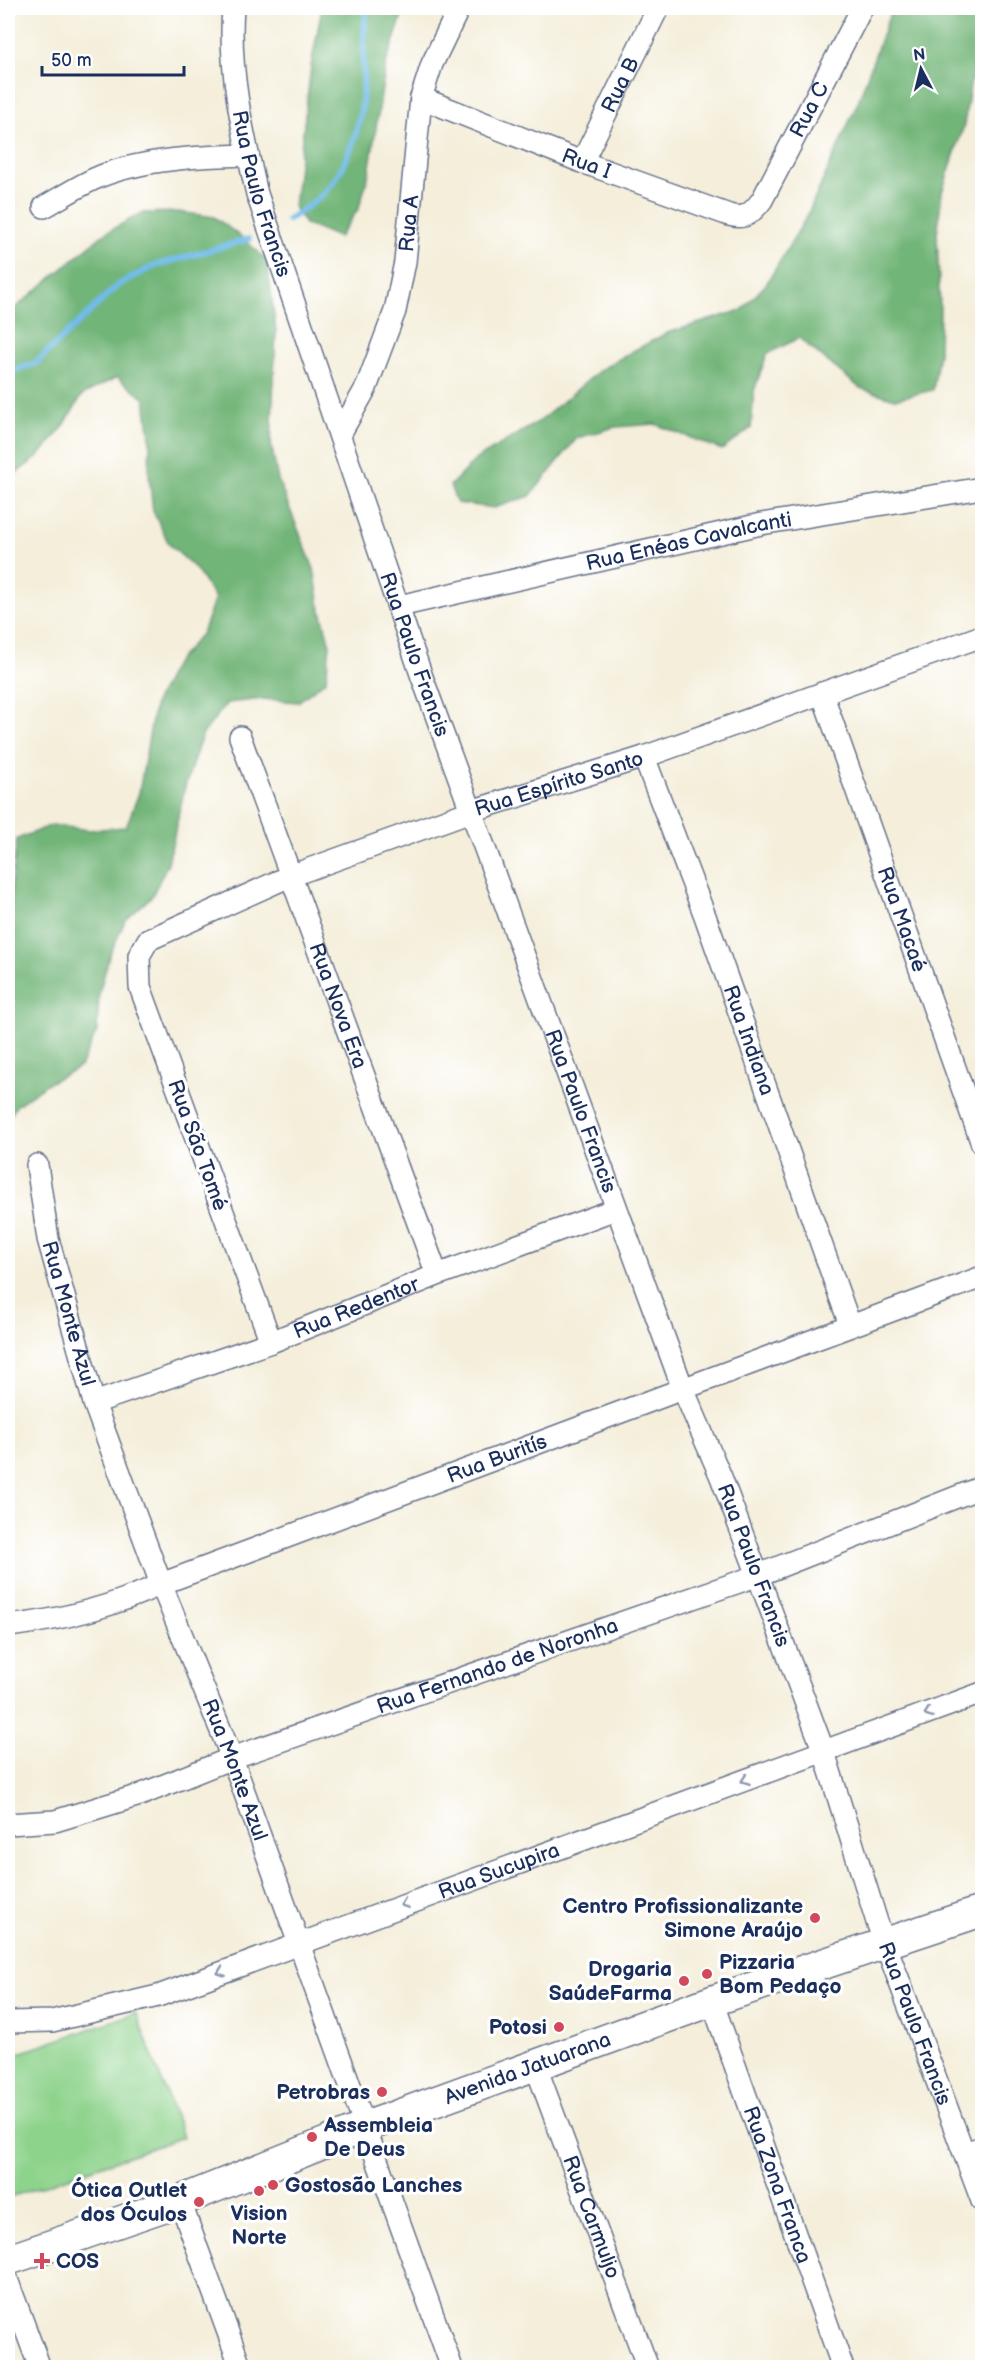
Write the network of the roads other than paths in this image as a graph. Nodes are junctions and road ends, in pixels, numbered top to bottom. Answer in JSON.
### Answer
{"nodes":[{"id":1,"x":234,"y":8,"type":"edge"},
{"id":2,"x":459,"y":8,"type":"edge"},
{"id":3,"x":658,"y":8,"type":"edge"},
{"id":4,"x":862,"y":8,"type":"edge"},
{"id":5,"x":422,"y":98,"type":"junction"},
{"id":6,"x":248,"y":155,"type":"junction"},
{"id":7,"x":582,"y":162,"type":"junction"},
{"id":8,"x":44,"y":207,"type":"dead end"},
{"id":9,"x":754,"y":211,"type":"joint"},
{"id":10,"x":340,"y":434,"type":"junction"},
{"id":11,"x":982,"y":488,"type":"edge"},
{"id":12,"x":399,"y":606,"type":"junction"},
{"id":13,"x":982,"y":636,"type":"edge"},
{"id":14,"x":822,"y":693,"type":"junction"},
{"id":15,"x":240,"y":737,"type":"dead end"},
{"id":16,"x":644,"y":757,"type":"junction"},
{"id":17,"x":471,"y":811,"type":"junction"},
{"id":18,"x":290,"y":876,"type":"junction"},
{"id":19,"x":143,"y":946,"type":"joint"},
{"id":20,"x":982,"y":1144,"type":"edge"},
{"id":21,"x":37,"y":1165,"type":"dead end"},
{"id":22,"x":616,"y":1209,"type":"junction"},
{"id":23,"x":437,"y":1275,"type":"junction"},
{"id":24,"x":982,"y":1277,"type":"edge"},
{"id":25,"x":850,"y":1325,"type":"junction"},
{"id":26,"x":271,"y":1342,"type":"junction"},
{"id":27,"x":683,"y":1389,"type":"junction"},
{"id":28,"x":94,"y":1403,"type":"junction"},
{"id":29,"x":982,"y":1487,"type":"edge"},
{"id":30,"x":756,"y":1576,"type":"junction"},
{"id":31,"x":160,"y":1584,"type":"junction"},
{"id":32,"x":8,"y":1626,"type":"edge"},
{"id":33,"x":982,"y":1693,"type":"edge"},
{"id":34,"x":824,"y":1752,"type":"junction"},
{"id":35,"x":232,"y":1758,"type":"junction"},
{"id":36,"x":8,"y":1824,"type":"edge"},
{"id":37,"x":982,"y":1911,"type":"edge"},
{"id":38,"x":298,"y":1943,"type":"junction"},
{"id":39,"x":886,"y":1945,"type":"junction"},
{"id":40,"x":712,"y":2001,"type":"junction"},
{"id":41,"x":8,"y":2022,"type":"edge"},
{"id":42,"x":536,"y":2067,"type":"junction"},
{"id":43,"x":365,"y":2127,"type":"junction"},
{"id":44,"x":974,"y":2150,"type":"edge"},
{"id":45,"x":180,"y":2201,"type":"junction"},
{"id":46,"x":982,"y":2201,"type":"edge"},
{"id":47,"x":8,"y":2260,"type":"edge"},
{"id":48,"x":8,"y":2282,"type":"edge"},
{"id":49,"x":40,"y":2367,"type":"edge"},
{"id":50,"x":241,"y":2367,"type":"edge"},
{"id":51,"x":452,"y":2367,"type":"edge"},
{"id":52,"x":648,"y":2367,"type":"edge"},
{"id":53,"x":843,"y":2367,"type":"edge"}],
"edges":[{"from":1,"to":6,"type":"street","name":"Rua Paulo Francis"},
{"from":2,"to":5,"type":"street","name":"Rua A"},
{"from":3,"to":7,"type":"street","name":"Rua B"},
{"from":4,"to":9,"type":"street","name":"Rua C"},
{"from":5,"to":7,"type":"street","name":"Rua I"},
{"from":5,"to":10,"type":"street","name":"Rua A"},
{"from":6,"to":8,"type":"street"},
{"from":6,"to":10,"type":"street","name":"Rua Paulo Francis"},
{"from":7,"to":9,"type":"street","name":"Rua I"},
{"from":10,"to":12,"type":"street","name":"Rua Paulo Francis"},
{"from":11,"to":12,"type":"street","name":"Rua Enéas Cavalcanti"},
{"from":12,"to":17,"type":"street","name":"Rua Paulo Francis"},
{"from":13,"to":14,"type":"street","name":"Rua Espírito Santo"},
{"from":14,"to":16,"type":"street","name":"Rua Espírito Santo"},
{"from":14,"to":20,"type":"street","name":"Rua Macaé"},
{"from":15,"to":18,"type":"street","name":"Rua Nova Era"},
{"from":16,"to":17,"type":"street","name":"Rua Espírito Santo"},
{"from":16,"to":25,"type":"street","name":"Rua Indiana"},
{"from":17,"to":18,"type":"street","name":"Rua Espírito Santo"},
{"from":17,"to":22,"type":"street","name":"Rua Paulo Francis"},
{"from":18,"to":19,"type":"street","name":"Rua Espírito Santo"},
{"from":18,"to":23,"type":"street","name":"Rua Nova Era"},
{"from":19,"to":26,"type":"street","name":"Rua São Tomé"},
{"from":21,"to":28,"type":"street","name":"Rua Monte Azul"},
{"from":22,"to":23,"type":"street","name":"Rua Redentor"},
{"from":22,"to":27,"type":"street","name":"Rua Paulo Francis"},
{"from":23,"to":26,"type":"street","name":"Rua Redentor"},
{"from":24,"to":25,"type":"street","name":"Rua Buritís"},
{"from":25,"to":27,"type":"street","name":"Rua Buritís"},
{"from":26,"to":28,"type":"street","name":"Rua Redentor"},
{"from":27,"to":30,"type":"street","name":"Rua Paulo Francis"},
{"from":27,"to":31,"type":"street","name":"Rua Buritís"},
{"from":28,"to":31,"type":"street","name":"Rua Monte Azul"},
{"from":29,"to":30,"type":"street","name":"Rua Fernando de Noronha"},
{"from":30,"to":34,"type":"street","name":"Rua Paulo Francis"},
{"from":30,"to":35,"type":"street","name":"Rua Fernando de Noronha"},
{"from":31,"to":32,"type":"street","name":"Rua Buritís"},
{"from":31,"to":35,"type":"street","name":"Rua Monte Azul"},
{"from":33,"to":34,"type":"street","name":"Rua Sucupira","one_way":true},
{"from":34,"to":38,"type":"street","name":"Rua Sucupira","one_way":true},
{"from":34,"to":39,"type":"street","name":"Rua Paulo Francis"},
{"from":35,"to":36,"type":"street","name":"Rua Fernando de Noronha"},
{"from":35,"to":38,"type":"street","name":"Rua Monte Azul"},
{"from":37,"to":39,"type":"street","name":"Avenida Jatuarana"},
{"from":38,"to":41,"type":"street","name":"Rua Sucupira","one_way":true},
{"from":38,"to":43,"type":"street","name":"Rua Monte Azul"},
{"from":39,"to":40,"type":"street","name":"Avenida Jatuarana"},
{"from":39,"to":44,"type":"street","name":"Rua Paulo Francis"},
{"from":40,"to":42,"type":"street","name":"Avenida Jatuarana"},
{"from":40,"to":53,"type":"street","name":"Rua Zona Franca"},
{"from":42,"to":43,"type":"street","name":"Avenida Jatuarana"},
{"from":42,"to":52,"type":"street","name":"Rua Carmuljo"},
{"from":43,"to":45,"type":"street","name":"Avenida Jatuarana"},
{"from":43,"to":51,"type":"street","name":"Rua Monte Azul"},
{"from":44,"to":46,"type":"street","name":"Rua Paulo Francis"},
{"from":45,"to":47,"type":"street","name":"Avenida Jatuarana"},
{"from":45,"to":50,"type":"street"},
{"from":48,"to":49,"type":"street"}]}
